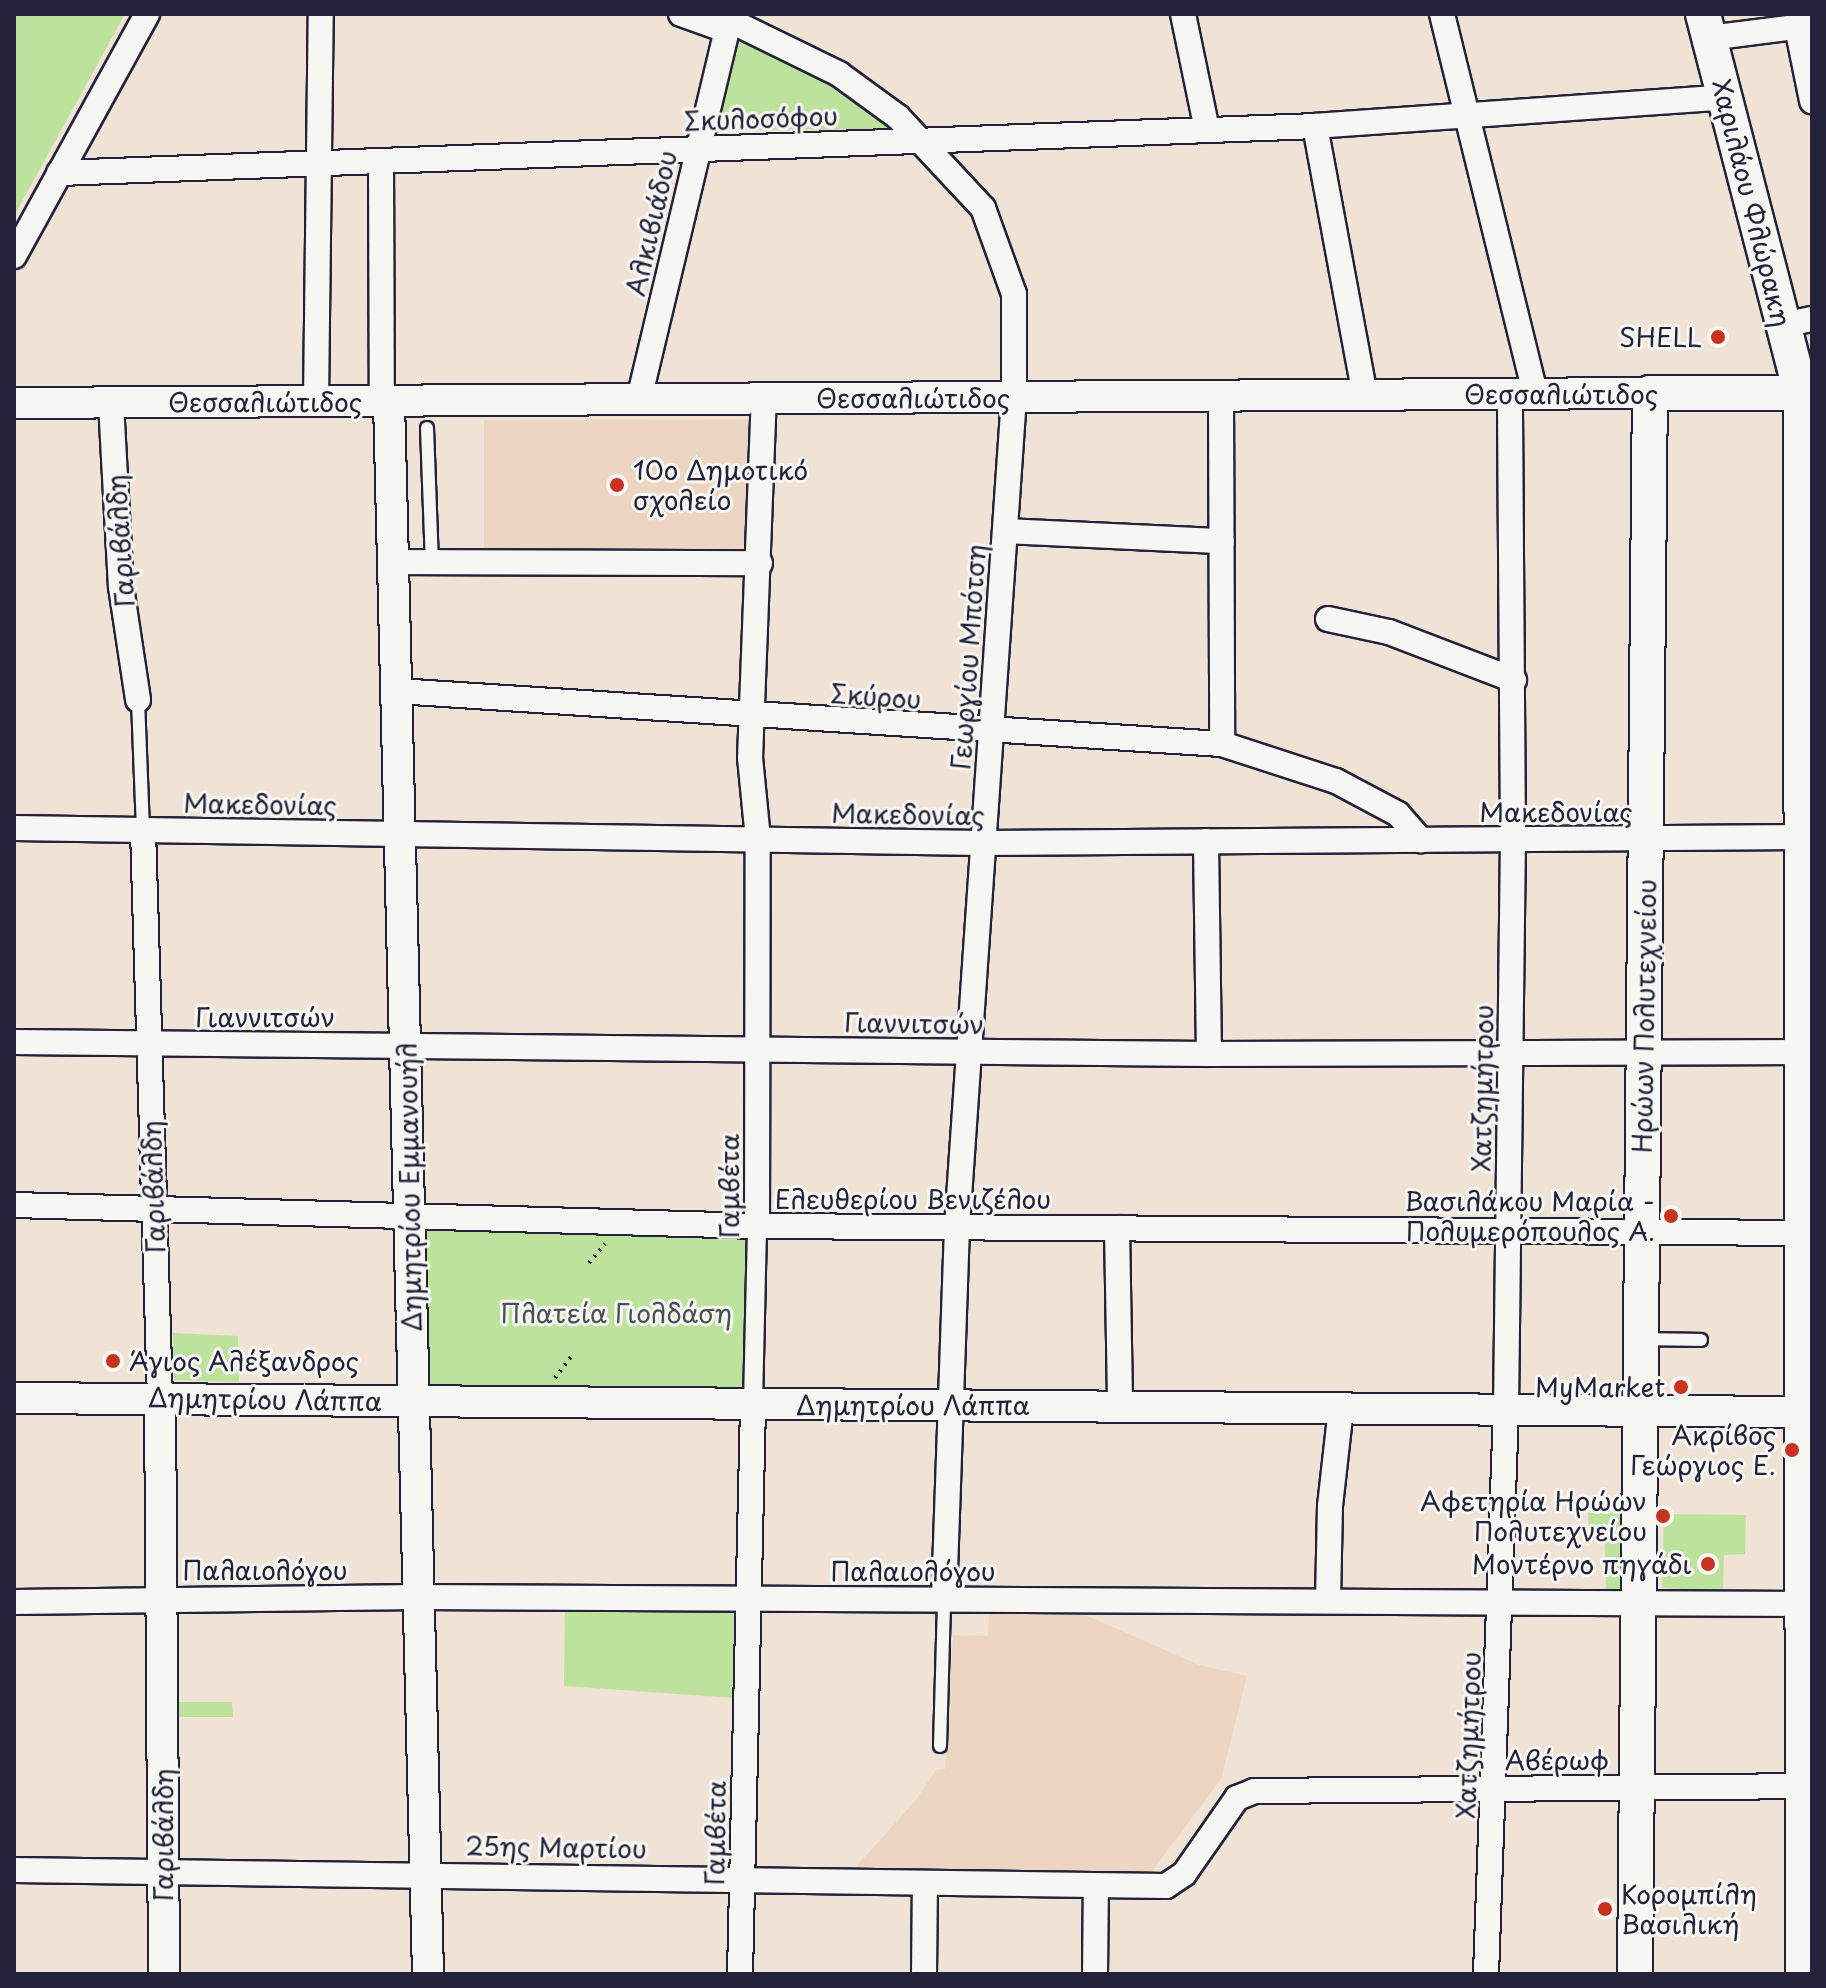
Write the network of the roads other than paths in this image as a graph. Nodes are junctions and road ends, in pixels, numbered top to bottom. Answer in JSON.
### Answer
{"nodes":[{"id":1,"x":147,"y":14,"type":"edge"},
{"id":2,"x":321,"y":14,"type":"edge"},
{"id":3,"x":681,"y":14,"type":"edge"},
{"id":4,"x":1183,"y":14,"type":"edge"},
{"id":5,"x":1442,"y":14,"type":"edge"},
{"id":6,"x":728,"y":22,"type":"edge"},
{"id":7,"x":1706,"y":26,"type":"edge"},
{"id":8,"x":1804,"y":26,"type":"edge"},
{"id":9,"x":1725,"y":97,"type":"junction"},
{"id":10,"x":1812,"y":101,"type":"edge"},
{"id":11,"x":1466,"y":117,"type":"junction"},
{"id":12,"x":1315,"y":126,"type":"junction"},
{"id":13,"x":1207,"y":130,"type":"junction"},
{"id":14,"x":921,"y":139,"type":"junction"},
{"id":15,"x":698,"y":148,"type":"junction"},
{"id":16,"x":381,"y":161,"type":"junction"},
{"id":17,"x":321,"y":163,"type":"junction"},
{"id":18,"x":59,"y":173,"type":"junction"},
{"id":19,"x":16,"y":248,"type":"edge"},
{"id":20,"x":1798,"y":322,"type":"edge"},
{"id":21,"x":1806,"y":392,"type":"edge"},
{"id":22,"x":1650,"y":393,"type":"junction"},
{"id":23,"x":1523,"y":394,"type":"junction"},
{"id":24,"x":1365,"y":395,"type":"junction"},
{"id":25,"x":1221,"y":396,"type":"junction"},
{"id":26,"x":1014,"y":397,"type":"junction"},
{"id":27,"x":639,"y":399,"type":"junction"},
{"id":28,"x":764,"y":399,"type":"junction"},
{"id":29,"x":316,"y":401,"type":"junction"},
{"id":30,"x":386,"y":401,"type":"junction"},
{"id":31,"x":14,"y":403,"type":"edge"},
{"id":32,"x":111,"y":403,"type":"junction"},
{"id":33,"x":427,"y":428,"type":"dead end"},
{"id":34,"x":1006,"y":531,"type":"junction"},
{"id":35,"x":1222,"y":541,"type":"junction"},
{"id":36,"x":393,"y":562,"type":"junction"},
{"id":37,"x":432,"y":562,"type":"junction"},
{"id":38,"x":760,"y":563,"type":"junction"},
{"id":39,"x":1328,"y":619,"type":"dead end"},
{"id":40,"x":1807,"y":647,"type":"edge"},
{"id":41,"x":1514,"y":680,"type":"junction"},
{"id":42,"x":397,"y":691,"type":"junction"},
{"id":43,"x":138,"y":700,"type":"joint"},
{"id":44,"x":752,"y":716,"type":"junction"},
{"id":45,"x":990,"y":731,"type":"junction"},
{"id":46,"x":1222,"y":744,"type":"junction"},
{"id":47,"x":14,"y":828,"type":"edge"},
{"id":48,"x":143,"y":830,"type":"junction"},
{"id":49,"x":400,"y":835,"type":"junction"},
{"id":50,"x":1801,"y":837,"type":"junction"},
{"id":51,"x":758,"y":839,"type":"junction"},
{"id":52,"x":1513,"y":839,"type":"junction"},
{"id":53,"x":1421,"y":840,"type":"junction"},
{"id":54,"x":1646,"y":840,"type":"junction"},
{"id":55,"x":1206,"y":841,"type":"junction"},
{"id":56,"x":981,"y":843,"type":"junction"},
{"id":57,"x":14,"y":1042,"type":"edge"},
{"id":58,"x":150,"y":1045,"type":"junction"},
{"id":59,"x":406,"y":1045,"type":"junction"},
{"id":60,"x":758,"y":1048,"type":"junction"},
{"id":61,"x":969,"y":1052,"type":"junction"},
{"id":62,"x":1644,"y":1052,"type":"junction"},
{"id":63,"x":1807,"y":1052,"type":"edge"},
{"id":64,"x":1511,"y":1053,"type":"junction"},
{"id":65,"x":1209,"y":1054,"type":"junction"},
{"id":66,"x":14,"y":1205,"type":"edge"},
{"id":67,"x":153,"y":1209,"type":"junction"},
{"id":68,"x":410,"y":1217,"type":"junction"},
{"id":69,"x":757,"y":1226,"type":"junction"},
{"id":70,"x":957,"y":1227,"type":"junction"},
{"id":71,"x":1117,"y":1228,"type":"junction"},
{"id":72,"x":1508,"y":1231,"type":"junction"},
{"id":73,"x":1642,"y":1232,"type":"junction"},
{"id":74,"x":1807,"y":1233,"type":"edge"},
{"id":75,"x":1641,"y":1339,"type":"junction"},
{"id":76,"x":1701,"y":1340,"type":"dead end"},
{"id":77,"x":14,"y":1398,"type":"edge"},
{"id":78,"x":160,"y":1398,"type":"junction"},
{"id":79,"x":414,"y":1401,"type":"junction"},
{"id":80,"x":753,"y":1404,"type":"junction"},
{"id":81,"x":951,"y":1405,"type":"junction"},
{"id":82,"x":1120,"y":1406,"type":"junction"},
{"id":83,"x":1341,"y":1408,"type":"junction"},
{"id":84,"x":1506,"y":1410,"type":"junction"},
{"id":85,"x":1640,"y":1410,"type":"junction"},
{"id":86,"x":1807,"y":1412,"type":"edge"},
{"id":87,"x":419,"y":1597,"type":"junction"},
{"id":88,"x":749,"y":1598,"type":"junction"},
{"id":89,"x":161,"y":1599,"type":"junction"},
{"id":90,"x":944,"y":1599,"type":"junction"},
{"id":91,"x":1328,"y":1601,"type":"junction"},
{"id":92,"x":14,"y":1602,"type":"edge"},
{"id":93,"x":1502,"y":1602,"type":"junction"},
{"id":94,"x":1638,"y":1603,"type":"junction"},
{"id":95,"x":1807,"y":1604,"type":"edge"},
{"id":96,"x":940,"y":1746,"type":"dead end"},
{"id":97,"x":1807,"y":1786,"type":"edge"},
{"id":98,"x":1638,"y":1788,"type":"junction"},
{"id":99,"x":1495,"y":1789,"type":"junction"},
{"id":100,"x":1254,"y":1791,"type":"joint"},
{"id":101,"x":14,"y":1870,"type":"edge"},
{"id":102,"x":164,"y":1871,"type":"junction"},
{"id":103,"x":426,"y":1873,"type":"junction"},
{"id":104,"x":742,"y":1877,"type":"junction"},
{"id":105,"x":925,"y":1883,"type":"junction"},
{"id":106,"x":1096,"y":1885,"type":"junction"},
{"id":107,"x":164,"y":1974,"type":"edge"},
{"id":108,"x":428,"y":1974,"type":"edge"},
{"id":109,"x":740,"y":1974,"type":"edge"},
{"id":110,"x":924,"y":1974,"type":"edge"},
{"id":111,"x":1095,"y":1974,"type":"edge"},
{"id":112,"x":1486,"y":1974,"type":"edge"},
{"id":113,"x":1635,"y":1974,"type":"edge"},
{"id":114,"x":1803,"y":1974,"type":"edge"}],
"edges":[{"from":1,"to":18,"type":"street"},
{"from":2,"to":17,"type":"street"},
{"from":3,"to":6,"type":"street","name":"Γεωργίου Μπότση"},
{"from":4,"to":13,"type":"street"},
{"from":5,"to":11,"type":"street","name":"Χατζημήτρου"},
{"from":6,"to":14,"type":"street","name":"Γεωργίου Μπότση"},
{"from":6,"to":15,"type":"street","name":"Αλκιβιάδου"},
{"from":7,"to":8,"type":"street"},
{"from":7,"to":9,"type":"main road","name":"Χαριλάου Φλώρακη"},
{"from":8,"to":10,"type":"street"},
{"from":9,"to":11,"type":"street","name":"Σκυλοσόφου"},
{"from":9,"to":20,"type":"main road","name":"Χαριλάου Φλώρακη"},
{"from":11,"to":12,"type":"street","name":"Σκυλοσόφου"},
{"from":11,"to":23,"type":"street","name":"Χατζημήτρου"},
{"from":12,"to":13,"type":"street","name":"Σκυλοσόφου"},
{"from":12,"to":24,"type":"street"},
{"from":13,"to":14,"type":"street","name":"Σκυλοσόφου"},
{"from":14,"to":15,"type":"street","name":"Σκυλοσόφου"},
{"from":14,"to":26,"type":"street","name":"Γεωργίου Μπότση"},
{"from":15,"to":16,"type":"street","name":"Σκυλοσόφου"},
{"from":15,"to":27,"type":"street","name":"Αλκιβιάδου"},
{"from":16,"to":17,"type":"street","name":"Σκυλοσόφου"},
{"from":16,"to":30,"type":"street"},
{"from":17,"to":18,"type":"street","name":"Σκυλοσόφου"},
{"from":17,"to":29,"type":"street"},
{"from":18,"to":19,"type":"street"},
{"from":20,"to":21,"type":"main road","name":"Χαριλάου Φλώρακη"},
{"from":21,"to":22,"type":"main road","name":"Θεσσαλιώτιδος"},
{"from":21,"to":40,"type":"main road","name":"Χαριλάου Φλώρακη"},
{"from":22,"to":23,"type":"street","name":"Θεσσαλιώτιδος"},
{"from":22,"to":54,"type":"main road","name":"Ηρώων Πολυτεχνείου"},
{"from":23,"to":24,"type":"street","name":"Θεσσαλιώτιδος"},
{"from":23,"to":41,"type":"street","name":"Χατζημήτρου"},
{"from":24,"to":25,"type":"street","name":"Θεσσαλιώτιδος"},
{"from":25,"to":26,"type":"street","name":"Θεσσαλιώτιδος"},
{"from":25,"to":35,"type":"street"},
{"from":26,"to":28,"type":"street","name":"Θεσσαλιώτιδος"},
{"from":26,"to":34,"type":"street","name":"Γεωργίου Μπότση"},
{"from":27,"to":28,"type":"street","name":"Θεσσαλιώτιδος"},
{"from":27,"to":30,"type":"street","name":"Θεσσαλιώτιδος"},
{"from":28,"to":38,"type":"street","name":"Γαμβέτα"},
{"from":29,"to":30,"type":"street","name":"Θεσσαλιώτιδος"},
{"from":29,"to":32,"type":"street","name":"Θεσσαλιώτιδος"},
{"from":30,"to":36,"type":"street","name":"Δημητρίου Εμμανουήλ"},
{"from":31,"to":32,"type":"street","name":"Θεσσαλιώτιδος"},
{"from":32,"to":43,"type":"street","name":"Γαριβάλδη"},
{"from":33,"to":37,"type":"lane"},
{"from":34,"to":35,"type":"street","name":"Γεωργίου Μπότση"},
{"from":34,"to":45,"type":"street","name":"Γεωργίου Μπότση"},
{"from":35,"to":46,"type":"street"},
{"from":36,"to":37,"type":"street"},
{"from":36,"to":42,"type":"street","name":"Δημητρίου Εμμανουήλ"},
{"from":37,"to":38,"type":"street"},
{"from":38,"to":44,"type":"street","name":"Γαμβέτα"},
{"from":39,"to":41,"type":"street"},
{"from":40,"to":50,"type":"main road","name":"Χαριλάου Φλώρακη"},
{"from":41,"to":52,"type":"street","name":"Χατζημήτρου"},
{"from":42,"to":44,"type":"street","name":"Σκύρου"},
{"from":42,"to":49,"type":"street","name":"Δημητρίου Εμμανουήλ"},
{"from":43,"to":48,"type":"lane","name":"Γαριβάλδη"},
{"from":44,"to":45,"type":"street","name":"Σκύρου"},
{"from":44,"to":51,"type":"street","name":"Γαμβέτα"},
{"from":45,"to":46,"type":"street","name":"Σκύρου"},
{"from":45,"to":56,"type":"street","name":"Γεωργίου Μπότση"},
{"from":46,"to":53,"type":"street","name":"Σκύρου"},
{"from":47,"to":48,"type":"street","name":"Μακεδονίας"},
{"from":48,"to":49,"type":"street","name":"Μακεδονίας"},
{"from":48,"to":58,"type":"street","name":"Γαριβάλδη"},
{"from":49,"to":51,"type":"street","name":"Μακεδονίας"},
{"from":49,"to":59,"type":"street","name":"Δημητρίου Εμμανουήλ"},
{"from":50,"to":54,"type":"street","name":"Μακεδονίας"},
{"from":50,"to":63,"type":"main road","name":"Χαριλάου Φλώρακη"},
{"from":51,"to":56,"type":"street","name":"Μακεδονίας"},
{"from":51,"to":60,"type":"street","name":"Γαμβέτα"},
{"from":52,"to":53,"type":"street","name":"Μακεδονίας"},
{"from":52,"to":54,"type":"street","name":"Μακεδονίας"},
{"from":52,"to":64,"type":"street","name":"Χατζημήτρου"},
{"from":53,"to":55,"type":"street","name":"Μακεδονίας"},
{"from":54,"to":62,"type":"main road","name":"Ηρώων Πολυτεχνείου"},
{"from":55,"to":56,"type":"street","name":"Μακεδονίας"},
{"from":55,"to":65,"type":"street"},
{"from":56,"to":61,"type":"street","name":"Γεωργίου Μπότση"},
{"from":57,"to":58,"type":"street","name":"Γιαννιτσών"},
{"from":58,"to":59,"type":"street","name":"Γιαννιτσών"},
{"from":58,"to":67,"type":"street","name":"Γαριβάλδη"},
{"from":59,"to":60,"type":"street","name":"Γιαννιτσών"},
{"from":59,"to":68,"type":"street","name":"Δημητρίου Εμμανουήλ"},
{"from":60,"to":61,"type":"street","name":"Γιαννιτσών"},
{"from":60,"to":69,"type":"street","name":"Γαμβέτα"},
{"from":61,"to":65,"type":"street","name":"Γιαννιτσών"},
{"from":61,"to":70,"type":"street","name":"Γεωργίου Μπότση"},
{"from":62,"to":63,"type":"street","name":"Γιαννιτσών"},
{"from":62,"to":64,"type":"street","name":"Γιαννιτσών"},
{"from":62,"to":73,"type":"main road","name":"Ηρώων Πολυτεχνείου"},
{"from":63,"to":74,"type":"main road","name":"Χαριλάου Φλώρακη"},
{"from":64,"to":65,"type":"street","name":"Γιαννιτσών"},
{"from":64,"to":72,"type":"street","name":"Χατζημήτρου"},
{"from":66,"to":67,"type":"street","name":"Ελευθερίου Βενιζέλου"},
{"from":67,"to":68,"type":"street","name":"Ελευθερίου Βενιζέλου"},
{"from":67,"to":78,"type":"street","name":"Γαριβάλδη"},
{"from":68,"to":69,"type":"street","name":"Ελευθερίου Βενιζέλου"},
{"from":68,"to":79,"type":"street","name":"Δημητρίου Εμμανουήλ"},
{"from":69,"to":70,"type":"street","name":"Ελευθερίου Βενιζέλου"},
{"from":69,"to":80,"type":"street","name":"Γαμβέτα"},
{"from":70,"to":71,"type":"street","name":"Ελευθερίου Βενιζέλου"},
{"from":70,"to":81,"type":"street","name":"Γεωργίου Μπότση"},
{"from":71,"to":72,"type":"street","name":"Ελευθερίου Βενιζέλου"},
{"from":71,"to":82,"type":"street"},
{"from":72,"to":73,"type":"street","name":"Ελευθερίου Βενιζέλου"},
{"from":72,"to":84,"type":"street","name":"Χατζημήτρου"},
{"from":73,"to":74,"type":"street","name":"Ελευθερίου Βενιζέλου"},
{"from":73,"to":75,"type":"main road","name":"Ηρώων Πολυτεχνείου"},
{"from":74,"to":86,"type":"main road","name":"Χαριλάου Φλώρακη"},
{"from":75,"to":76,"type":"lane"},
{"from":75,"to":85,"type":"main road","name":"Ηρώων Πολυτεχνείου"},
{"from":77,"to":78,"type":"street","name":"Δημητρίου Λάππα"},
{"from":78,"to":79,"type":"street","name":"Δημητρίου Λάππα"},
{"from":78,"to":89,"type":"street","name":"Γαριβάλδη"},
{"from":79,"to":80,"type":"street","name":"Δημητρίου Λάππα"},
{"from":79,"to":87,"type":"street","name":"Δημητρίου Εμμανουήλ"},
{"from":80,"to":81,"type":"street","name":"Δημητρίου Λάππα"},
{"from":80,"to":88,"type":"street","name":"Γαμβέτα"},
{"from":81,"to":82,"type":"street","name":"Δημητρίου Λάππα"},
{"from":81,"to":90,"type":"street","name":"Γεωργίου Μπότση"},
{"from":82,"to":83,"type":"street","name":"Δημητρίου Λάππα"},
{"from":83,"to":84,"type":"street","name":"Δημητρίου Λάππα"},
{"from":83,"to":91,"type":"street"},
{"from":84,"to":85,"type":"street","name":"Δημητρίου Λάππα"},
{"from":84,"to":93,"type":"street","name":"Χατζημήτρου"},
{"from":85,"to":86,"type":"street","name":"Δημητρίου Λάππα"},
{"from":85,"to":94,"type":"main road","name":"Ηρώων Πολυτεχνείου"},
{"from":86,"to":95,"type":"main road","name":"Χαριλάου Φλώρακη"},
{"from":87,"to":88,"type":"street","name":"Παλαιολόγου"},
{"from":87,"to":89,"type":"street","name":"Παλαιολόγου"},
{"from":87,"to":103,"type":"street","name":"Δημητρίου Εμμανουήλ"},
{"from":88,"to":90,"type":"street","name":"Παλαιολόγου"},
{"from":88,"to":104,"type":"street","name":"Γαμβέτα"},
{"from":89,"to":92,"type":"street","name":"Παλαιολόγου"},
{"from":89,"to":102,"type":"street","name":"Γαριβάλδη"},
{"from":90,"to":91,"type":"street","name":"Παλαιολόγου"},
{"from":90,"to":96,"type":"lane","name":"Γεωργίου Μπότση"},
{"from":91,"to":93,"type":"street","name":"Παλαιολόγου"},
{"from":93,"to":94,"type":"street","name":"Παλαιολόγου"},
{"from":93,"to":99,"type":"street","name":"Χατζημήτρου"},
{"from":94,"to":95,"type":"street","name":"Παλαιολόγου"},
{"from":94,"to":98,"type":"main road","name":"Ηρώων Πολυτεχνείου"},
{"from":95,"to":97,"type":"main road","name":"Χαριλάου Φλώρακη"},
{"from":97,"to":98,"type":"street","name":"Αβέρωφ"},
{"from":97,"to":114,"type":"main road","name":"Χαριλάου Φλώρακη"},
{"from":98,"to":99,"type":"street","name":"Αβέρωφ"},
{"from":98,"to":113,"type":"main road","name":"Ηρώων Πολυτεχνείου"},
{"from":99,"to":100,"type":"street","name":"Αβέρωφ"},
{"from":99,"to":112,"type":"street","name":"Χατζημήτρου"},
{"from":100,"to":106,"type":"street","name":"25ης Μαρτίου"},
{"from":101,"to":102,"type":"street","name":"25ης Μαρτίου"},
{"from":102,"to":103,"type":"street","name":"25ης Μαρτίου"},
{"from":102,"to":107,"type":"street","name":"Γαριβάλδη"},
{"from":103,"to":104,"type":"street","name":"25ης Μαρτίου"},
{"from":103,"to":108,"type":"street","name":"Δημητρίου Εμμανουήλ"},
{"from":104,"to":105,"type":"street","name":"25ης Μαρτίου"},
{"from":104,"to":109,"type":"street","name":"Γαμβέτα"},
{"from":105,"to":106,"type":"street","name":"25ης Μαρτίου"},
{"from":105,"to":110,"type":"street"},
{"from":106,"to":111,"type":"street"}]}
